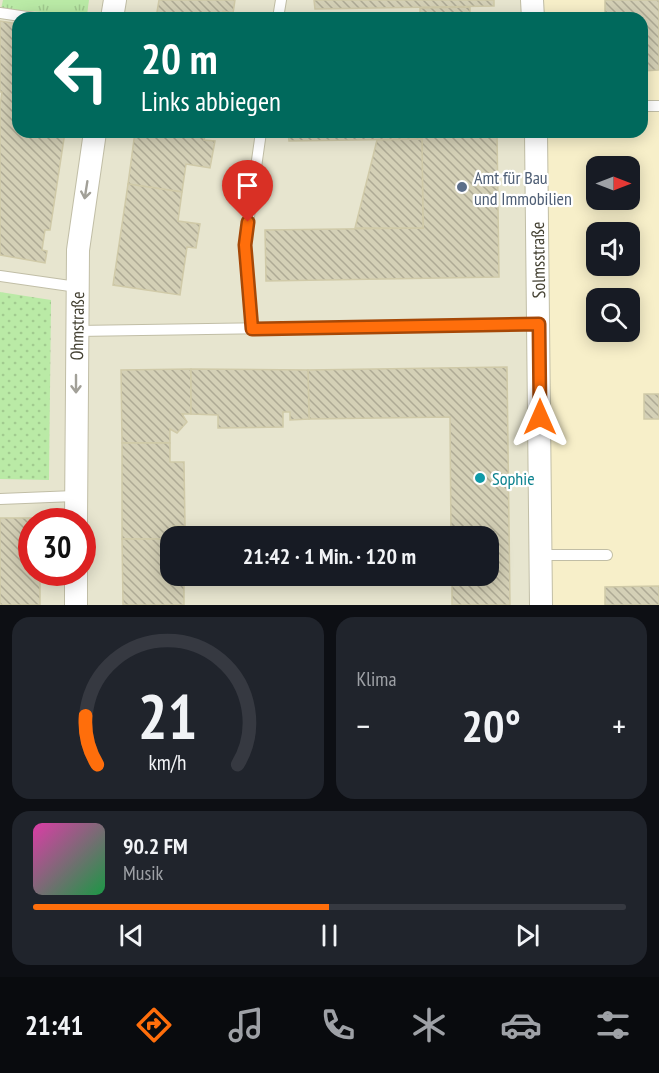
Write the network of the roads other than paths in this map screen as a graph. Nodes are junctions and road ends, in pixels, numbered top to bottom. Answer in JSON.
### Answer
{"nodes":[{"id":1,"x":94,"y":138,"type":"edge"},
{"id":2,"x":260,"y":138,"type":"edge"},
{"id":3,"x":536,"y":138,"type":"edge"},
{"id":4,"x":0,"y":276,"type":"edge"},
{"id":5,"x":77,"y":287,"type":"junction"},
{"id":6,"x":539,"y":324,"type":"junction"},
{"id":7,"x":252,"y":329,"type":"junction"},
{"id":8,"x":77,"y":331,"type":"junction"},
{"id":9,"x":75,"y":496,"type":"junction"},
{"id":10,"x":0,"y":499,"type":"edge"},
{"id":11,"x":75,"y":508,"type":"edge"},
{"id":12,"x":540,"y":555,"type":"junction"},
{"id":13,"x":607,"y":555,"type":"dead end"},
{"id":14,"x":76,"y":586,"type":"edge"},
{"id":15,"x":76,"y":605,"type":"edge"},
{"id":16,"x":541,"y":605,"type":"edge"}],
"edges":[{"from":1,"to":5,"type":"street","name":"Ohmstraße","one_way":true},
{"from":2,"to":7,"type":"lane"},
{"from":3,"to":6,"type":"street","name":"Solmsstraße"},
{"from":4,"to":5,"type":"lane"},
{"from":5,"to":8,"type":"street","name":"Ohmstraße"},
{"from":6,"to":7,"type":"lane"},
{"from":6,"to":12,"type":"street","name":"Solmsstraße"},
{"from":7,"to":8,"type":"lane"},
{"from":8,"to":9,"type":"street","name":"Ohmstraße","one_way":true},
{"from":9,"to":10,"type":"lane"},
{"from":9,"to":11,"type":"street","name":"Ohmstraße"},
{"from":12,"to":13,"type":"lane"},
{"from":12,"to":16,"type":"street","name":"Solmsstraße"},
{"from":14,"to":15,"type":"street"}]}
